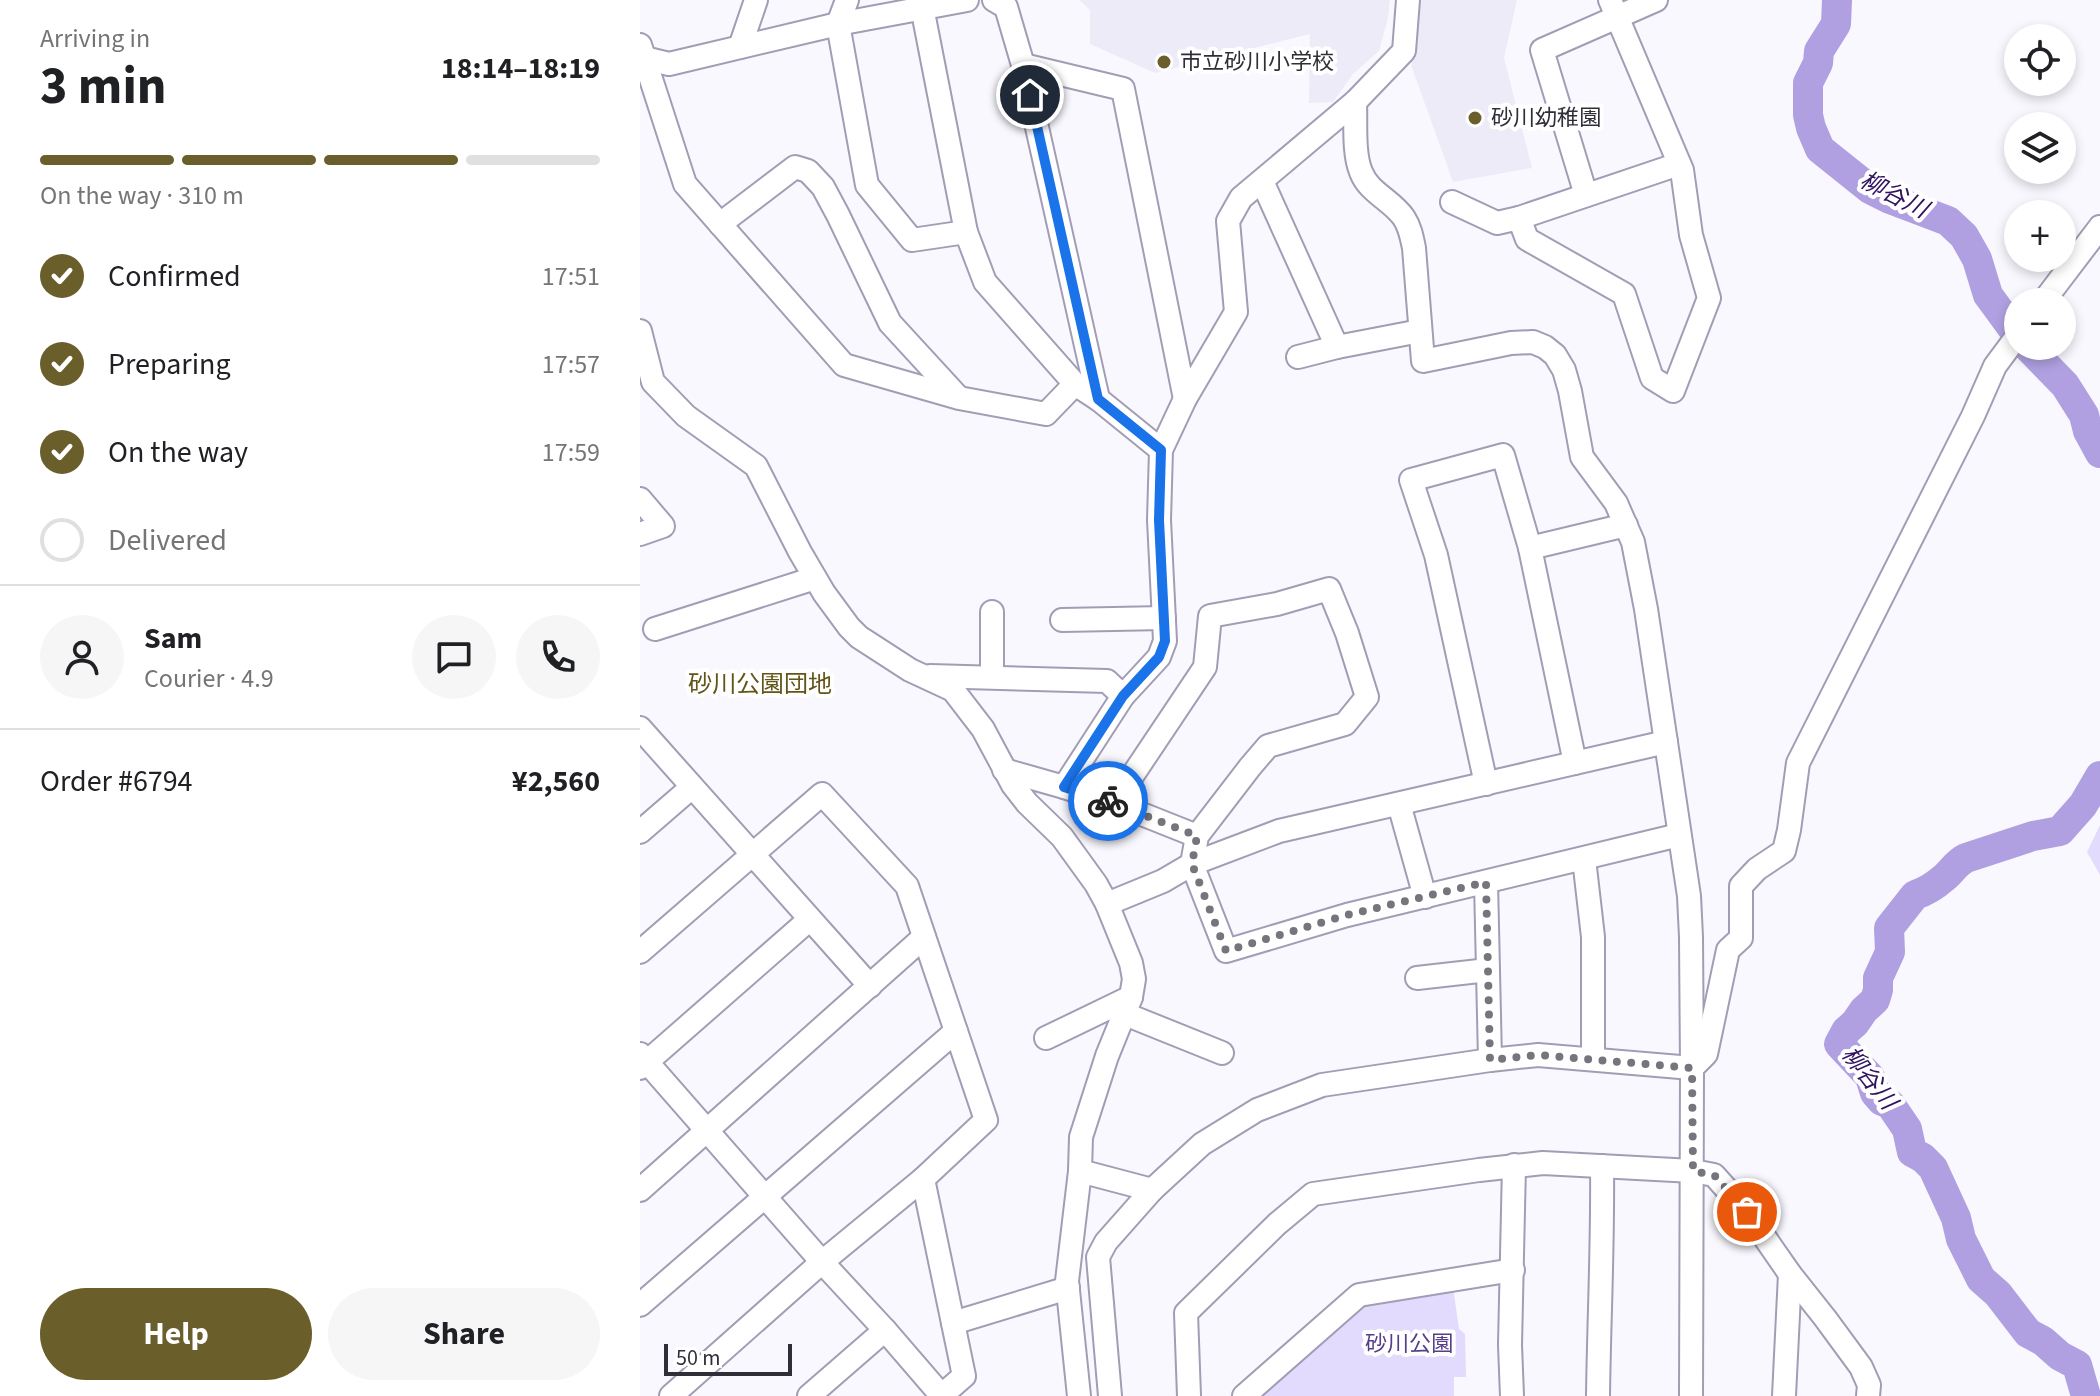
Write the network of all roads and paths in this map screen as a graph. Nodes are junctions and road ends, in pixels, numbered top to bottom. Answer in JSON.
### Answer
{"nodes":[{"id":1,"x":756,"y":0,"type":"edge"},
{"id":2,"x":847,"y":0,"type":"edge"},
{"id":3,"x":967,"y":0,"type":"edge"},
{"id":4,"x":994,"y":0,"type":"edge"},
{"id":5,"x":1408,"y":0,"type":"edge"},
{"id":6,"x":1656,"y":0,"type":"edge"},
{"id":7,"x":932,"y":4,"type":"edge"},
{"id":8,"x":1613,"y":9,"type":"edge"},
{"id":9,"x":838,"y":24,"type":"junction"},
{"id":10,"x":740,"y":47,"type":"junction"},
{"id":11,"x":641,"y":53,"type":"edge"},
{"id":12,"x":1023,"y":65,"type":"junction"},
{"id":13,"x":1355,"y":102,"type":"junction"},
{"id":14,"x":1679,"y":164,"type":"junction"},
{"id":15,"x":1262,"y":181,"type":"junction"},
{"id":16,"x":1586,"y":195,"type":"junction"},
{"id":17,"x":1452,"y":202,"type":"dead end"},
{"id":18,"x":1519,"y":218,"type":"junction"},
{"id":19,"x":720,"y":224,"type":"junction"},
{"id":20,"x":2100,"y":227,"type":"edge"},
{"id":21,"x":966,"y":232,"type":"junction"},
{"id":22,"x":2054,"y":288,"type":"edge"},
{"id":23,"x":640,"y":331,"type":"edge"},
{"id":24,"x":1420,"y":331,"type":"junction"},
{"id":25,"x":1337,"y":347,"type":"junction"},
{"id":26,"x":2004,"y":354,"type":"edge"},
{"id":27,"x":1298,"y":357,"type":"dead end"},
{"id":28,"x":1075,"y":384,"type":"junction"},
{"id":29,"x":647,"y":386,"type":"edge"},
{"id":30,"x":959,"y":398,"type":"junction"},
{"id":31,"x":1098,"y":399,"type":"junction"},
{"id":32,"x":1185,"y":399,"type":"junction"},
{"id":33,"x":1161,"y":450,"type":"junction"},
{"id":34,"x":640,"y":499,"type":"edge"},
{"id":35,"x":1626,"y":525,"type":"junction"},
{"id":36,"x":640,"y":534,"type":"edge"},
{"id":37,"x":1530,"y":548,"type":"junction"},
{"id":38,"x":815,"y":578,"type":"junction"},
{"id":39,"x":992,"y":612,"type":"dead end"},
{"id":40,"x":1164,"y":618,"type":"junction"},
{"id":41,"x":1062,"y":620,"type":"dead end"},
{"id":42,"x":655,"y":629,"type":"dead end"},
{"id":43,"x":925,"y":675,"type":"junction"},
{"id":44,"x":992,"y":677,"type":"junction"},
{"id":45,"x":1123,"y":696,"type":"junction"},
{"id":46,"x":640,"y":728,"type":"edge"},
{"id":47,"x":1666,"y":742,"type":"junction"},
{"id":48,"x":1575,"y":763,"type":"junction"},
{"id":49,"x":1004,"y":770,"type":"junction"},
{"id":50,"x":1486,"y":784,"type":"junction"},
{"id":51,"x":692,"y":787,"type":"junction"},
{"id":52,"x":1064,"y":787,"type":"junction"},
{"id":53,"x":1114,"y":803,"type":"junction"},
{"id":54,"x":1399,"y":804,"type":"junction"},
{"id":55,"x":640,"y":832,"type":"edge"},
{"id":56,"x":1679,"y":835,"type":"junction"},
{"id":57,"x":1197,"y":836,"type":"junction"},
{"id":58,"x":751,"y":854,"type":"junction"},
{"id":59,"x":1584,"y":859,"type":"junction"},
{"id":60,"x":1192,"y":864,"type":"junction"},
{"id":61,"x":1486,"y":882,"type":"junction"},
{"id":62,"x":1425,"y":897,"type":"junction"},
{"id":63,"x":1107,"y":904,"type":"junction"},
{"id":64,"x":810,"y":919,"type":"junction"},
{"id":65,"x":924,"y":937,"type":"junction"},
{"id":66,"x":640,"y":952,"type":"edge"},
{"id":67,"x":1488,"y":970,"type":"junction"},
{"id":68,"x":1417,"y":978,"type":"dead end"},
{"id":69,"x":870,"y":986,"type":"junction"},
{"id":70,"x":1128,"y":1005,"type":"junction"},
{"id":71,"x":956,"y":1031,"type":"junction"},
{"id":72,"x":1046,"y":1038,"type":"dead end"},
{"id":73,"x":1222,"y":1053,"type":"dead end"},
{"id":74,"x":1593,"y":1059,"type":"junction"},
{"id":75,"x":1490,"y":1060,"type":"junction"},
{"id":76,"x":642,"y":1061,"type":"edge"},
{"id":77,"x":1692,"y":1068,"type":"junction"},
{"id":78,"x":708,"y":1131,"type":"junction"},
{"id":79,"x":1514,"y":1165,"type":"junction"},
{"id":80,"x":1602,"y":1166,"type":"junction"},
{"id":81,"x":1080,"y":1171,"type":"junction"},
{"id":82,"x":1693,"y":1171,"type":"junction"},
{"id":83,"x":923,"y":1179,"type":"junction"},
{"id":84,"x":640,"y":1190,"type":"edge"},
{"id":85,"x":1152,"y":1190,"type":"junction"},
{"id":86,"x":765,"y":1197,"type":"junction"},
{"id":87,"x":822,"y":1262,"type":"junction"},
{"id":88,"x":1513,"y":1270,"type":"junction"},
{"id":89,"x":1790,"y":1274,"type":"junction"},
{"id":90,"x":1068,"y":1288,"type":"junction"},
{"id":91,"x":640,"y":1305,"type":"edge"},
{"id":92,"x":953,"y":1323,"type":"junction"},
{"id":93,"x":885,"y":1330,"type":"junction"},
{"id":94,"x":967,"y":1386,"type":"edge"},
{"id":95,"x":671,"y":1396,"type":"edge"},
{"id":96,"x":809,"y":1396,"type":"edge"},
{"id":97,"x":941,"y":1396,"type":"edge"},
{"id":98,"x":1079,"y":1396,"type":"edge"},
{"id":99,"x":1110,"y":1396,"type":"edge"},
{"id":100,"x":1189,"y":1396,"type":"edge"},
{"id":101,"x":1244,"y":1396,"type":"edge"},
{"id":102,"x":1512,"y":1396,"type":"edge"},
{"id":103,"x":1598,"y":1396,"type":"edge"},
{"id":104,"x":1691,"y":1396,"type":"edge"},
{"id":105,"x":1784,"y":1396,"type":"edge"},
{"id":106,"x":1868,"y":1396,"type":"edge"}],
"edges":[{"from":1,"to":10,"type":"street"},
{"from":2,"to":9,"type":"street"},
{"from":3,"to":7,"type":"street"},
{"from":4,"to":12,"type":"street"},
{"from":5,"to":13,"type":"street"},
{"from":6,"to":8,"type":"street"},
{"from":7,"to":9,"type":"street"},
{"from":7,"to":21,"type":"street"},
{"from":8,"to":14,"type":"street"},
{"from":8,"to":16,"type":"street"},
{"from":9,"to":10,"type":"street"},
{"from":9,"to":21,"type":"street"},
{"from":10,"to":11,"type":"street"},
{"from":11,"to":19,"type":"street"},
{"from":12,"to":31,"type":"street"},
{"from":12,"to":32,"type":"street"},
{"from":13,"to":15,"type":"street"},
{"from":13,"to":24,"type":"street"},
{"from":14,"to":16,"type":"street"},
{"from":14,"to":18,"type":"street"},
{"from":15,"to":25,"type":"street"},
{"from":15,"to":32,"type":"street"},
{"from":16,"to":18,"type":"street"},
{"from":17,"to":18,"type":"street"},
{"from":19,"to":30,"type":"street"},
{"from":19,"to":30,"type":"street"},
{"from":20,"to":22,"type":"street"},
{"from":21,"to":28,"type":"street"},
{"from":23,"to":29,"type":"street"},
{"from":24,"to":25,"type":"street"},
{"from":24,"to":35,"type":"street"},
{"from":25,"to":27,"type":"street"},
{"from":26,"to":77,"type":"street"},
{"from":28,"to":30,"type":"street"},
{"from":28,"to":31,"type":"street"},
{"from":29,"to":38,"type":"street"},
{"from":31,"to":33,"type":"street"},
{"from":32,"to":33,"type":"street"},
{"from":33,"to":40,"type":"street"},
{"from":34,"to":36,"type":"street"},
{"from":35,"to":37,"type":"street"},
{"from":35,"to":47,"type":"street"},
{"from":37,"to":48,"type":"street"},
{"from":37,"to":50,"type":"street"},
{"from":38,"to":42,"type":"street"},
{"from":38,"to":43,"type":"street"},
{"from":39,"to":44,"type":"street"},
{"from":40,"to":41,"type":"street"},
{"from":40,"to":45,"type":"street"},
{"from":43,"to":44,"type":"street"},
{"from":43,"to":49,"type":"street"},
{"from":44,"to":45,"type":"street"},
{"from":45,"to":52,"type":"street"},
{"from":46,"to":51,"type":"street"},
{"from":47,"to":48,"type":"street"},
{"from":47,"to":56,"type":"street"},
{"from":48,"to":50,"type":"street"},
{"from":49,"to":52,"type":"street"},
{"from":49,"to":63,"type":"street"},
{"from":50,"to":54,"type":"street"},
{"from":51,"to":55,"type":"street"},
{"from":51,"to":58,"type":"street"},
{"from":52,"to":53,"type":"street"},
{"from":53,"to":57,"type":"street"},
{"from":53,"to":57,"type":"street"},
{"from":54,"to":60,"type":"street"},
{"from":54,"to":62,"type":"street"},
{"from":56,"to":59,"type":"street"},
{"from":56,"to":77,"type":"street"},
{"from":57,"to":60,"type":"street"},
{"from":58,"to":64,"type":"street"},
{"from":58,"to":65,"type":"street"},
{"from":58,"to":66,"type":"street"},
{"from":59,"to":61,"type":"street"},
{"from":59,"to":74,"type":"street"},
{"from":60,"to":62,"type":"street"},
{"from":60,"to":63,"type":"street"},
{"from":61,"to":62,"type":"street"},
{"from":61,"to":67,"type":"street"},
{"from":63,"to":70,"type":"street"},
{"from":64,"to":69,"type":"street"},
{"from":64,"to":76,"type":"street"},
{"from":65,"to":69,"type":"street"},
{"from":65,"to":71,"type":"street"},
{"from":67,"to":68,"type":"street"},
{"from":67,"to":75,"type":"street"},
{"from":69,"to":78,"type":"street"},
{"from":70,"to":72,"type":"street"},
{"from":70,"to":73,"type":"street"},
{"from":70,"to":81,"type":"street"},
{"from":71,"to":83,"type":"street"},
{"from":71,"to":86,"type":"street"},
{"from":74,"to":75,"type":"street"},
{"from":74,"to":77,"type":"street"},
{"from":75,"to":85,"type":"street"},
{"from":76,"to":78,"type":"street"},
{"from":77,"to":82,"type":"street"},
{"from":78,"to":84,"type":"street"},
{"from":78,"to":86,"type":"street"},
{"from":79,"to":80,"type":"street"},
{"from":79,"to":88,"type":"street"},
{"from":79,"to":100,"type":"street"},
{"from":80,"to":82,"type":"street"},
{"from":80,"to":103,"type":"street"},
{"from":81,"to":85,"type":"street"},
{"from":81,"to":90,"type":"street"},
{"from":82,"to":89,"type":"street"},
{"from":82,"to":104,"type":"street"},
{"from":83,"to":87,"type":"street"},
{"from":83,"to":92,"type":"street"},
{"from":85,"to":99,"type":"street"},
{"from":86,"to":87,"type":"street"},
{"from":86,"to":91,"type":"street"},
{"from":87,"to":93,"type":"street"},
{"from":87,"to":95,"type":"street"},
{"from":88,"to":101,"type":"street"},
{"from":88,"to":102,"type":"street"},
{"from":89,"to":105,"type":"street"},
{"from":89,"to":106,"type":"street"},
{"from":90,"to":92,"type":"street"},
{"from":90,"to":98,"type":"street"},
{"from":92,"to":94,"type":"street"},
{"from":93,"to":96,"type":"street"},
{"from":93,"to":97,"type":"street"},
{"from":94,"to":97,"type":"street"}]}
